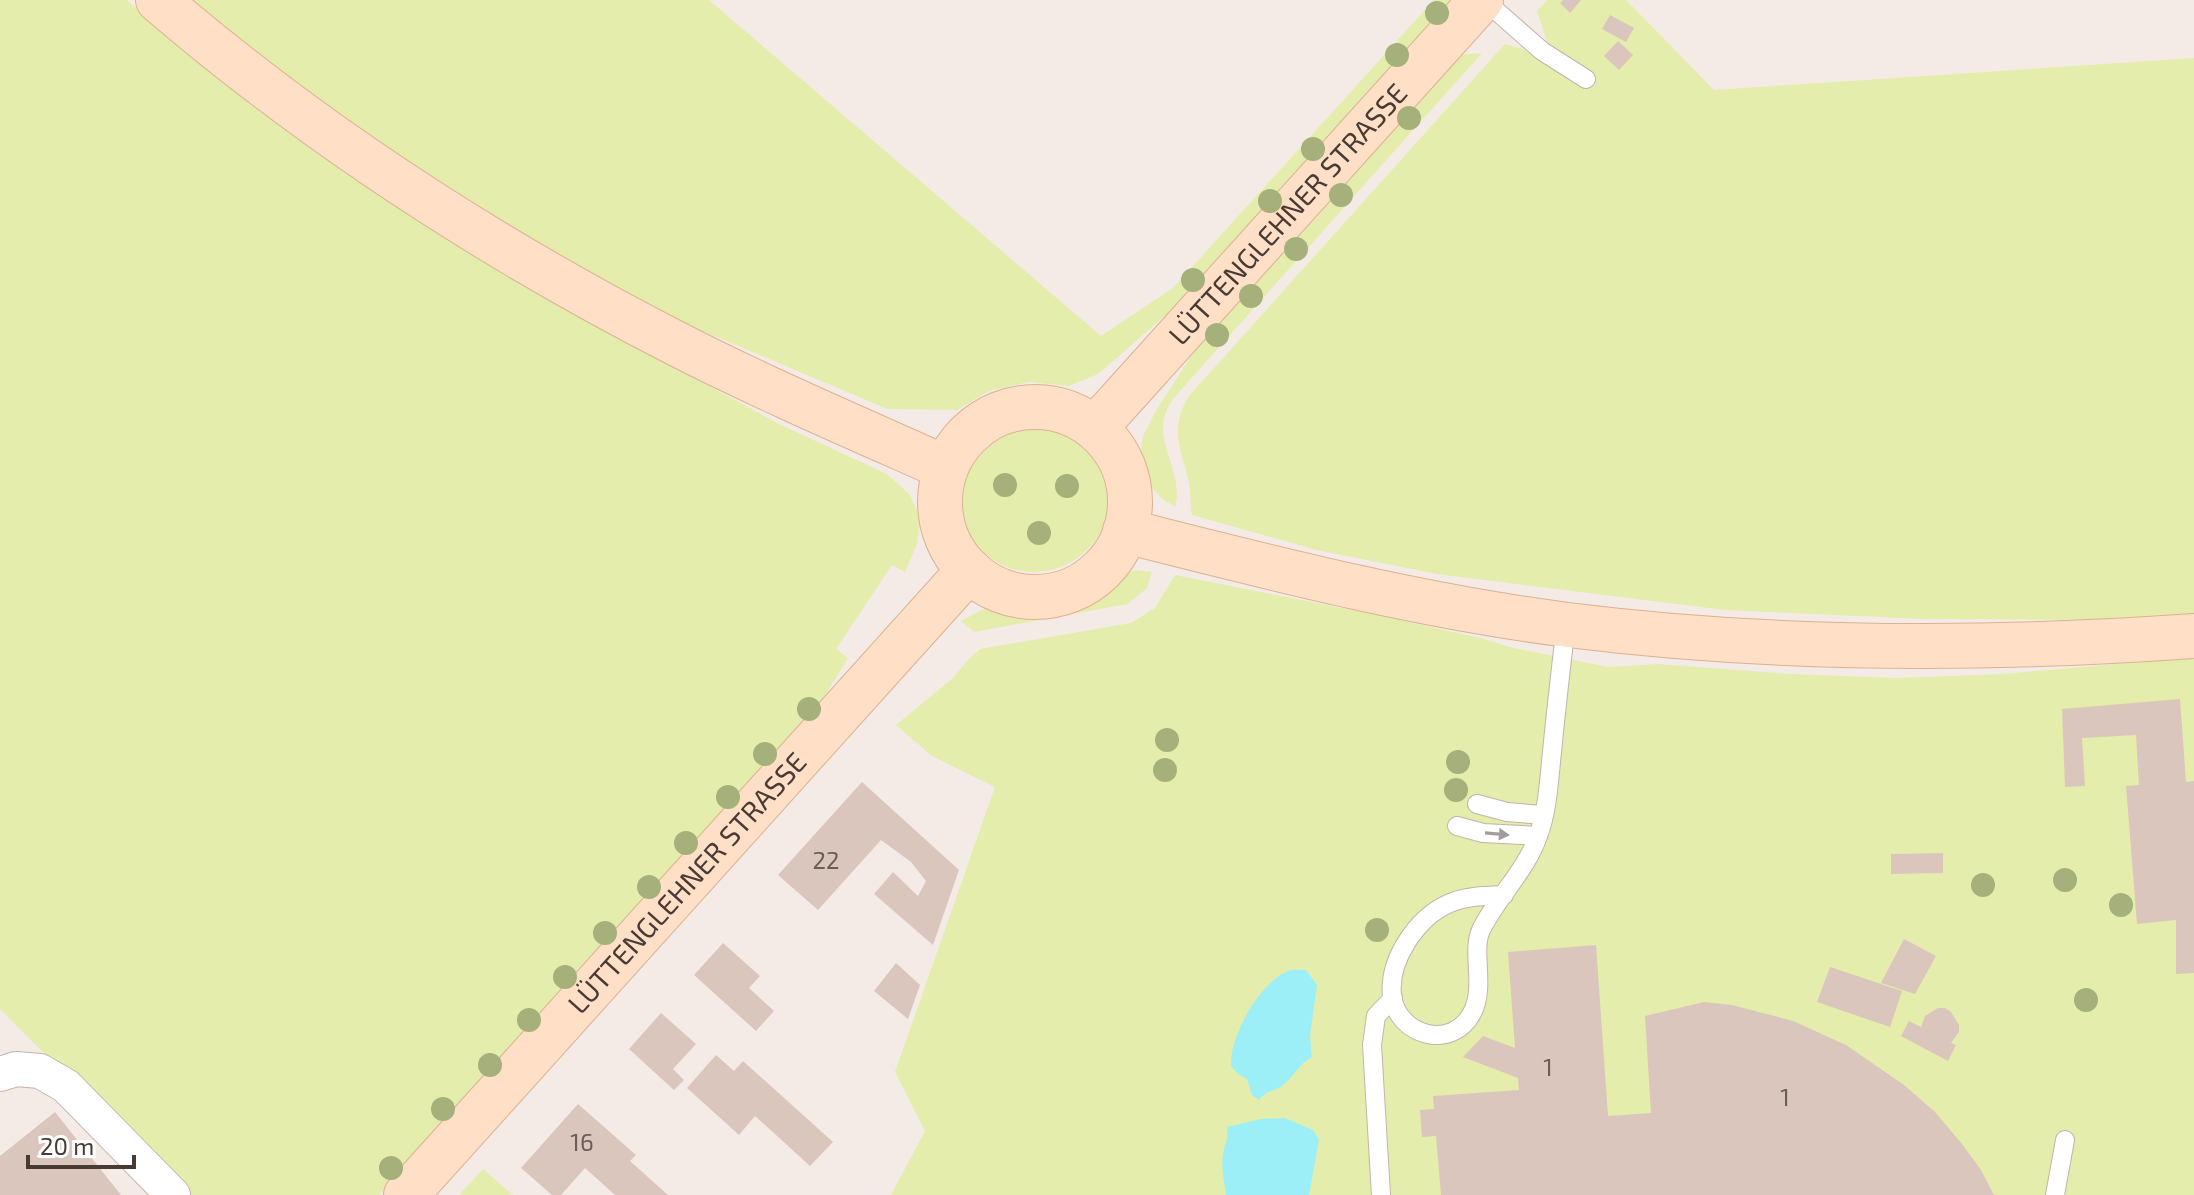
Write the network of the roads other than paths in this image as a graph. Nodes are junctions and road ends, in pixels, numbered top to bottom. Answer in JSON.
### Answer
{"nodes":[{"id":1,"x":158,"y":0,"type":"edge"},
{"id":2,"x":1483,"y":0,"type":"edge"},
{"id":3,"x":1586,"y":79,"type":"dead end"},
{"id":4,"x":1095,"y":428,"type":"junction"},
{"id":5,"x":946,"y":468,"type":"junction"},
{"id":6,"x":1125,"y":531,"type":"junction"},
{"id":7,"x":969,"y":570,"type":"junction"},
{"id":8,"x":1566,"y":625,"type":"junction"},
{"id":9,"x":2194,"y":636,"type":"edge"},
{"id":10,"x":1477,"y":804,"type":"dead end"},
{"id":11,"x":1543,"y":815,"type":"junction"},
{"id":12,"x":1457,"y":826,"type":"dead end"},
{"id":13,"x":1538,"y":836,"type":"junction"},
{"id":14,"x":1504,"y":895,"type":"junction"},
{"id":15,"x":1393,"y":998,"type":"junction"},
{"id":16,"x":0,"y":1074,"type":"edge"},
{"id":17,"x":2065,"y":1140,"type":"dead end"},
{"id":18,"x":173,"y":1195,"type":"edge"},
{"id":19,"x":406,"y":1195,"type":"edge"},
{"id":20,"x":1381,"y":1195,"type":"edge"},
{"id":21,"x":2055,"y":1195,"type":"edge"}],
"edges":[{"from":1,"to":5,"type":"main road"},
{"from":2,"to":3,"type":"lane"},
{"from":2,"to":4,"type":"main road","name":"LÜTTENGLEHNER STRASSE"},
{"from":4,"to":5,"type":"main road"},
{"from":4,"to":6,"type":"main road"},
{"from":5,"to":7,"type":"main road"},
{"from":6,"to":7,"type":"main road"},
{"from":6,"to":8,"type":"main road"},
{"from":7,"to":19,"type":"main road","name":"LÜTTENGLEHNER STRASSE"},
{"from":8,"to":9,"type":"main road"},
{"from":8,"to":11,"type":"lane"},
{"from":10,"to":11,"type":"lane"},
{"from":11,"to":13,"type":"lane"},
{"from":12,"to":13,"type":"lane","one_way":true},
{"from":13,"to":14,"type":"lane"},
{"from":14,"to":15,"type":"lane"},
{"from":14,"to":15,"type":"lane"},
{"from":15,"to":20,"type":"lane"},
{"from":16,"to":18,"type":"street"},
{"from":17,"to":21,"type":"lane"}]}
